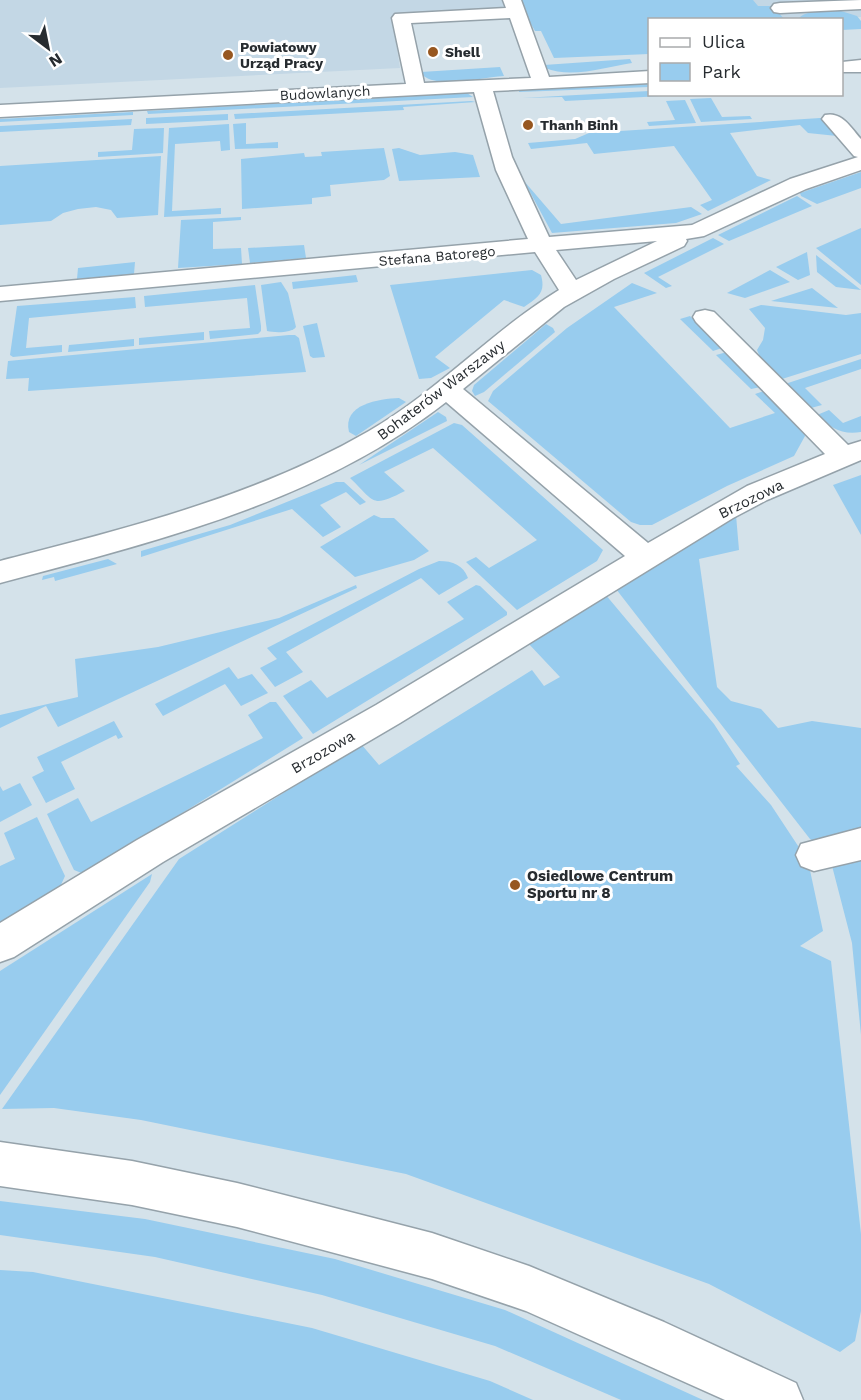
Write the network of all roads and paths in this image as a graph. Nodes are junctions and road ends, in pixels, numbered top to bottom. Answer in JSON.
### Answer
{"nodes":[{"id":1,"x":861,"y":4,"type":"edge"},
{"id":2,"x":517,"y":13,"type":"edge"},
{"id":3,"x":784,"y":14,"type":"edge"},
{"id":4,"x":861,"y":66,"type":"edge"},
{"id":5,"x":843,"y":67,"type":"edge"},
{"id":6,"x":648,"y":77,"type":"edge"},
{"id":7,"x":542,"y":82,"type":"junction"},
{"id":8,"x":482,"y":85,"type":"junction"},
{"id":9,"x":416,"y":88,"type":"junction"},
{"id":10,"x":0,"y":111,"type":"edge"},
{"id":11,"x":832,"y":119,"type":"dead end"},
{"id":12,"x":861,"y":152,"type":"edge"},
{"id":13,"x":861,"y":163,"type":"edge"},
{"id":14,"x":696,"y":231,"type":"junction"},
{"id":15,"x":542,"y":246,"type":"junction"},
{"id":16,"x":573,"y":291,"type":"junction"},
{"id":17,"x":0,"y":294,"type":"edge"},
{"id":18,"x":705,"y":317,"type":"dead end"},
{"id":19,"x":447,"y":389,"type":"junction"},
{"id":20,"x":856,"y":452,"type":"edge"},
{"id":21,"x":645,"y":556,"type":"junction"},
{"id":22,"x":0,"y":572,"type":"edge"},
{"id":23,"x":861,"y":844,"type":"edge"},
{"id":24,"x":814,"y":855,"type":"dead end"},
{"id":25,"x":0,"y":944,"type":"edge"},
{"id":26,"x":0,"y":1164,"type":"edge"},
{"id":27,"x":778,"y":1400,"type":"edge"}],
"edges":[{"from":1,"to":3,"type":"street"},
{"from":2,"to":7,"type":"street"},
{"from":2,"to":9,"type":"street"},
{"from":4,"to":5,"type":"street"},
{"from":6,"to":7,"type":"street","name":"Budowlanych"},
{"from":7,"to":8,"type":"street","name":"Budowlanych"},
{"from":8,"to":9,"type":"street","name":"Budowlanych"},
{"from":8,"to":15,"type":"street"},
{"from":9,"to":10,"type":"street","name":"Budowlanych"},
{"from":11,"to":12,"type":"street"},
{"from":13,"to":14,"type":"street","name":"Stefana Batorego"},
{"from":14,"to":15,"type":"street","name":"Stefana Batorego"},
{"from":14,"to":16,"type":"street","name":"Bohaterów Warszawy"},
{"from":15,"to":16,"type":"street"},
{"from":15,"to":17,"type":"street","name":"Stefana Batorego"},
{"from":16,"to":19,"type":"street","name":"Bohaterów Warszawy"},
{"from":18,"to":20,"type":"street"},
{"from":19,"to":21,"type":"street"},
{"from":19,"to":22,"type":"street","name":"Bohaterów Warszawy"},
{"from":20,"to":21,"type":"street","name":"Brzozowa"},
{"from":21,"to":25,"type":"street","name":"Brzozowa"},
{"from":23,"to":24,"type":"street"},
{"from":26,"to":27,"type":"street"}]}
